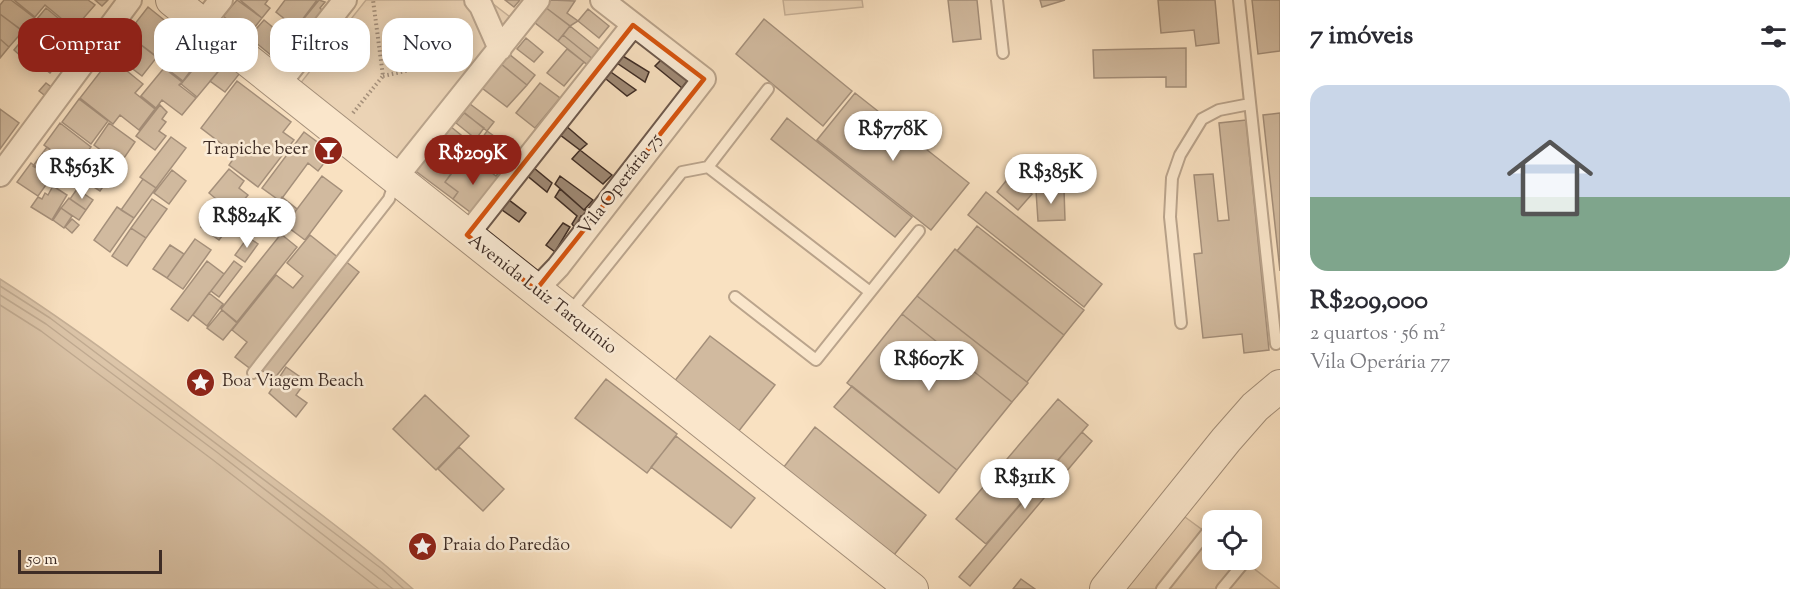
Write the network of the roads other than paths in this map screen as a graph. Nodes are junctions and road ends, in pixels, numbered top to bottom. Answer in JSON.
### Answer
{"nodes":[{"id":1,"x":130,"y":0,"type":"edge"},
{"id":2,"x":172,"y":0,"type":"edge"},
{"id":3,"x":221,"y":0,"type":"edge"},
{"id":4,"x":345,"y":0,"type":"edge"},
{"id":5,"x":476,"y":0,"type":"edge"},
{"id":6,"x":538,"y":0,"type":"edge"},
{"id":7,"x":602,"y":0,"type":"edge"},
{"id":8,"x":997,"y":0,"type":"edge"},
{"id":9,"x":1239,"y":0,"type":"edge"},
{"id":10,"x":194,"y":18,"type":"edge"},
{"id":11,"x":207,"y":18,"type":"edge"},
{"id":12,"x":633,"y":25,"type":"junction"},
{"id":13,"x":500,"y":49,"type":"junction"},
{"id":14,"x":1003,"y":53,"type":"dead end"},
{"id":15,"x":258,"y":69,"type":"edge"},
{"id":16,"x":278,"y":85,"type":"junction"},
{"id":17,"x":768,"y":89,"type":"dead end"},
{"id":18,"x":1250,"y":104,"type":"junction"},
{"id":19,"x":708,"y":166,"type":"junction"},
{"id":20,"x":0,"y":175,"type":"edge"},
{"id":21,"x":395,"y":179,"type":"junction"},
{"id":22,"x":919,"y":231,"type":"dead end"},
{"id":23,"x":467,"y":235,"type":"junction"},
{"id":24,"x":536,"y":290,"type":"junction"},
{"id":25,"x":870,"y":292,"type":"junction"},
{"id":26,"x":735,"y":297,"type":"dead end"},
{"id":27,"x":568,"y":315,"type":"junction"},
{"id":28,"x":1181,"y":323,"type":"dead end"},
{"id":29,"x":1276,"y":344,"type":"dead end"},
{"id":30,"x":253,"y":373,"type":"dead end"},
{"id":31,"x":1280,"y":386,"type":"edge"},
{"id":32,"x":1202,"y":539,"type":"edge"},
{"id":33,"x":1238,"y":570,"type":"edge"},
{"id":34,"x":912,"y":589,"type":"edge"},
{"id":35,"x":1106,"y":589,"type":"edge"},
{"id":36,"x":1162,"y":589,"type":"edge"},
{"id":37,"x":1222,"y":589,"type":"edge"}],
"edges":[{"from":1,"to":20,"type":"street"},
{"from":2,"to":10,"type":"street","name":"Avenida Luiz Tarquínio"},
{"from":3,"to":11,"type":"street"},
{"from":4,"to":16,"type":"street"},
{"from":5,"to":13,"type":"street"},
{"from":6,"to":13,"type":"street"},
{"from":7,"to":12,"type":"street"},
{"from":8,"to":14,"type":"lane"},
{"from":9,"to":18,"type":"lane"},
{"from":12,"to":23,"type":"street"},
{"from":12,"to":24,"type":"street","name":"Vila Operária 75"},
{"from":13,"to":21,"type":"street"},
{"from":15,"to":16,"type":"street","name":"Avenida Luiz Tarquínio"},
{"from":16,"to":21,"type":"street","name":"Avenida Luiz Tarquínio"},
{"from":17,"to":19,"type":"lane"},
{"from":18,"to":28,"type":"lane"},
{"from":18,"to":29,"type":"lane"},
{"from":19,"to":25,"type":"lane"},
{"from":19,"to":27,"type":"lane"},
{"from":21,"to":23,"type":"street","name":"Avenida Luiz Tarquínio"},
{"from":21,"to":30,"type":"lane"},
{"from":22,"to":25,"type":"lane"},
{"from":23,"to":24,"type":"street","name":"Avenida Luiz Tarquínio"},
{"from":24,"to":27,"type":"street","name":"Avenida Luiz Tarquínio"},
{"from":25,"to":26,"type":"lane"},
{"from":27,"to":34,"type":"street","name":"Avenida Luiz Tarquínio"},
{"from":31,"to":35,"type":"street"},
{"from":32,"to":36,"type":"lane"},
{"from":33,"to":37,"type":"lane"}]}
